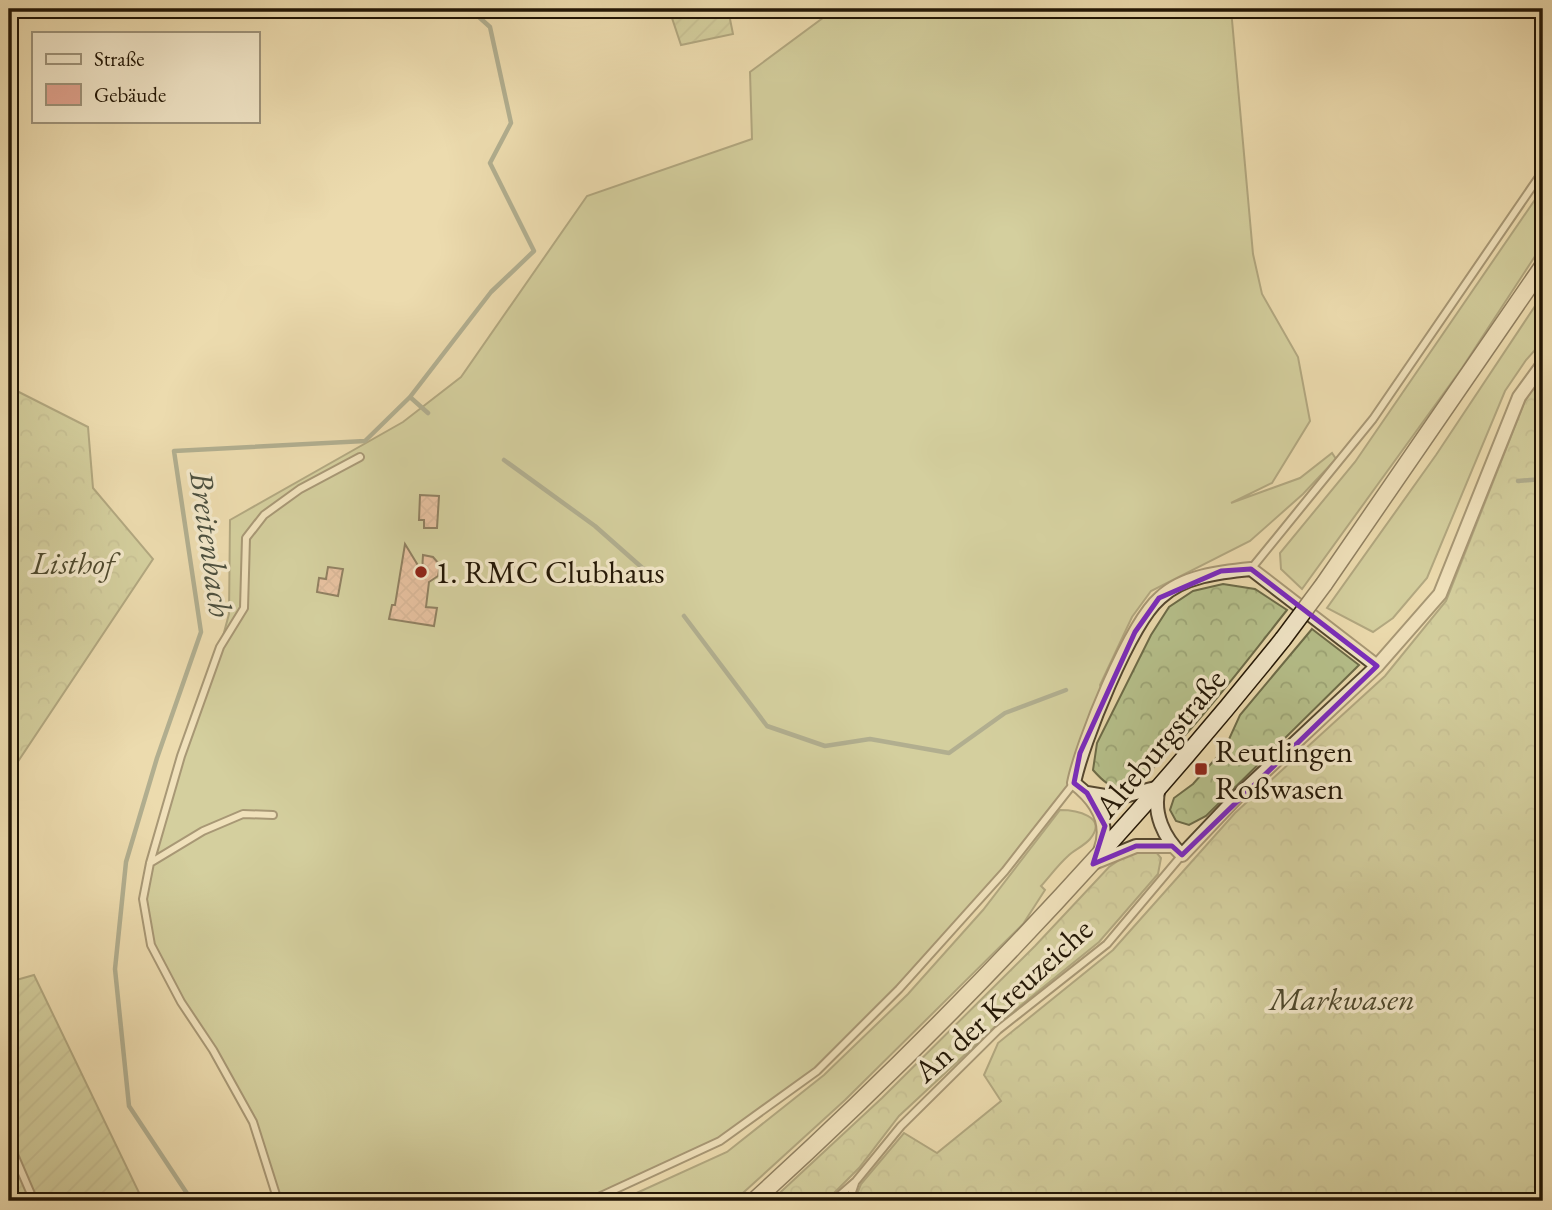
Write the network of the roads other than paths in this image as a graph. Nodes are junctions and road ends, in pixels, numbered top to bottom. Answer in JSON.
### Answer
{"nodes":[{"id":1,"x":1543,"y":171,"type":"edge"},
{"id":2,"x":1543,"y":266,"type":"edge"},
{"id":3,"x":1543,"y":364,"type":"edge"},
{"id":4,"x":360,"y":457,"type":"dead end"},
{"id":5,"x":1251,"y":569,"type":"junction"},
{"id":6,"x":1377,"y":666,"type":"junction"},
{"id":7,"x":1074,"y":783,"type":"junction"},
{"id":8,"x":1159,"y":787,"type":"junction"},
{"id":9,"x":1087,"y":793,"type":"junction"},
{"id":10,"x":273,"y":815,"type":"dead end"},
{"id":11,"x":1177,"y":851,"type":"junction"},
{"id":12,"x":150,"y":863,"type":"junction"},
{"id":13,"x":1093,"y":864,"type":"junction"},
{"id":14,"x":9,"y":1143,"type":"edge"},
{"id":15,"x":856,"y":1181,"type":"junction"},
{"id":16,"x":34,"y":1201,"type":"edge"},
{"id":17,"x":278,"y":1201,"type":"edge"},
{"id":18,"x":590,"y":1201,"type":"edge"},
{"id":19,"x":754,"y":1201,"type":"edge"},
{"id":20,"x":833,"y":1201,"type":"edge"},
{"id":21,"x":849,"y":1201,"type":"edge"}],
"edges":[{"from":1,"to":5,"type":"lane"},
{"from":2,"to":8,"type":"main road","name":"Alteburgstraße","bridge":true},
{"from":3,"to":6,"type":"street"},
{"from":4,"to":12,"type":"lane"},
{"from":5,"to":6,"type":"street"},
{"from":5,"to":7,"type":"street"},
{"from":6,"to":11,"type":"street"},
{"from":7,"to":9,"type":"street"},
{"from":7,"to":18,"type":"lane"},
{"from":8,"to":9,"type":"street"},
{"from":8,"to":11,"type":"street"},
{"from":8,"to":13,"type":"main road","name":"Alteburgstraße"},
{"from":9,"to":13,"type":"street"},
{"from":10,"to":12,"type":"lane"},
{"from":11,"to":13,"type":"street"},
{"from":11,"to":15,"type":"lane","name":"An der Kreuzeiche"},
{"from":12,"to":17,"type":"lane"},
{"from":13,"to":19,"type":"main road","name":"Alteburgstraße"},
{"from":14,"to":16,"type":"lane"},
{"from":15,"to":20,"type":"lane"},
{"from":15,"to":21,"type":"lane"}]}
